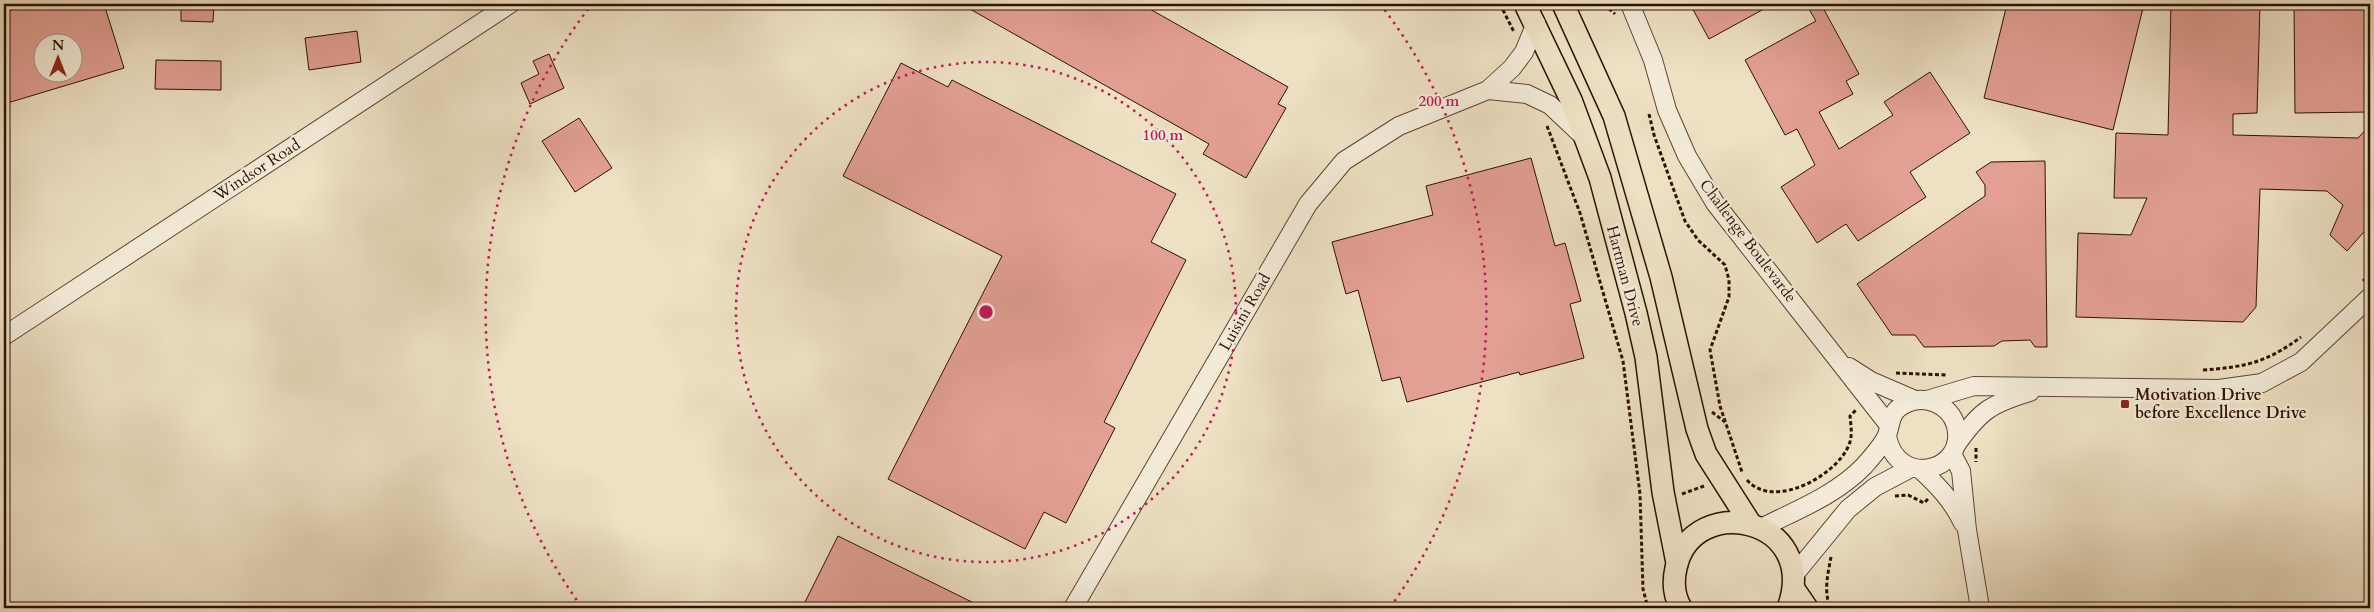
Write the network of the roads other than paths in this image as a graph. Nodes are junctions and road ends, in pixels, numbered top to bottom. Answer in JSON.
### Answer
{"nodes":[{"id":1,"x":510,"y":4,"type":"edge"},
{"id":2,"x":1525,"y":4,"type":"edge"},
{"id":3,"x":1563,"y":4,"type":"edge"},
{"id":4,"x":1630,"y":4,"type":"edge"},
{"id":5,"x":1536,"y":23,"type":"junction"},
{"id":6,"x":1488,"y":90,"type":"junction"},
{"id":7,"x":1585,"y":138,"type":"junction"},
{"id":8,"x":2363,"y":292,"type":"edge"},
{"id":9,"x":4,"y":336,"type":"edge"},
{"id":10,"x":1838,"y":359,"type":"junction"},
{"id":11,"x":2045,"y":387,"type":"junction"},
{"id":12,"x":1921,"y":400,"type":"junction"},
{"id":13,"x":1887,"y":430,"type":"junction"},
{"id":14,"x":1954,"y":449,"type":"junction"},
{"id":15,"x":1915,"y":469,"type":"junction"},
{"id":16,"x":1755,"y":526,"type":"junction"},
{"id":17,"x":1967,"y":530,"type":"junction"},
{"id":18,"x":1677,"y":563,"type":"junction"},
{"id":19,"x":1792,"y":591,"type":"edge"},
{"id":20,"x":1073,"y":608,"type":"edge"},
{"id":21,"x":1681,"y":608,"type":"edge"},
{"id":22,"x":1807,"y":608,"type":"edge"},
{"id":23,"x":1980,"y":608,"type":"edge"}],
"edges":[{"from":1,"to":9,"type":"street","name":"Windsor Road"},
{"from":2,"to":5,"type":"main road","name":"Hartman Drive"},
{"from":3,"to":16,"type":"main road","name":"Hartman Drive"},
{"from":4,"to":10,"type":"street","name":"Challenge Boulevarde"},
{"from":5,"to":6,"type":"street","name":"Luisini Road"},
{"from":5,"to":7,"type":"main road","name":"Hartman Drive"},
{"from":6,"to":7,"type":"street","name":"Luisini Road"},
{"from":6,"to":20,"type":"street","name":"Luisini Road"},
{"from":7,"to":18,"type":"main road","name":"Hartman Drive"},
{"from":8,"to":11,"type":"street"},
{"from":10,"to":12,"type":"street","name":"Challenge Boulevarde"},
{"from":10,"to":13,"type":"street","name":"Challenge Boulevarde"},
{"from":11,"to":12,"type":"street"},
{"from":11,"to":14,"type":"street"},
{"from":12,"to":13,"type":"street"},
{"from":12,"to":14,"type":"street"},
{"from":13,"to":15,"type":"street"},
{"from":13,"to":16,"type":"street"},
{"from":14,"to":15,"type":"street"},
{"from":14,"to":17,"type":"street"},
{"from":15,"to":17,"type":"street"},
{"from":15,"to":19,"type":"street"},
{"from":16,"to":18,"type":"main road"},
{"from":16,"to":19,"type":"main road","name":"Hartman Drive"},
{"from":17,"to":23,"type":"street"},
{"from":18,"to":21,"type":"main road"},
{"from":19,"to":22,"type":"main road"}]}
